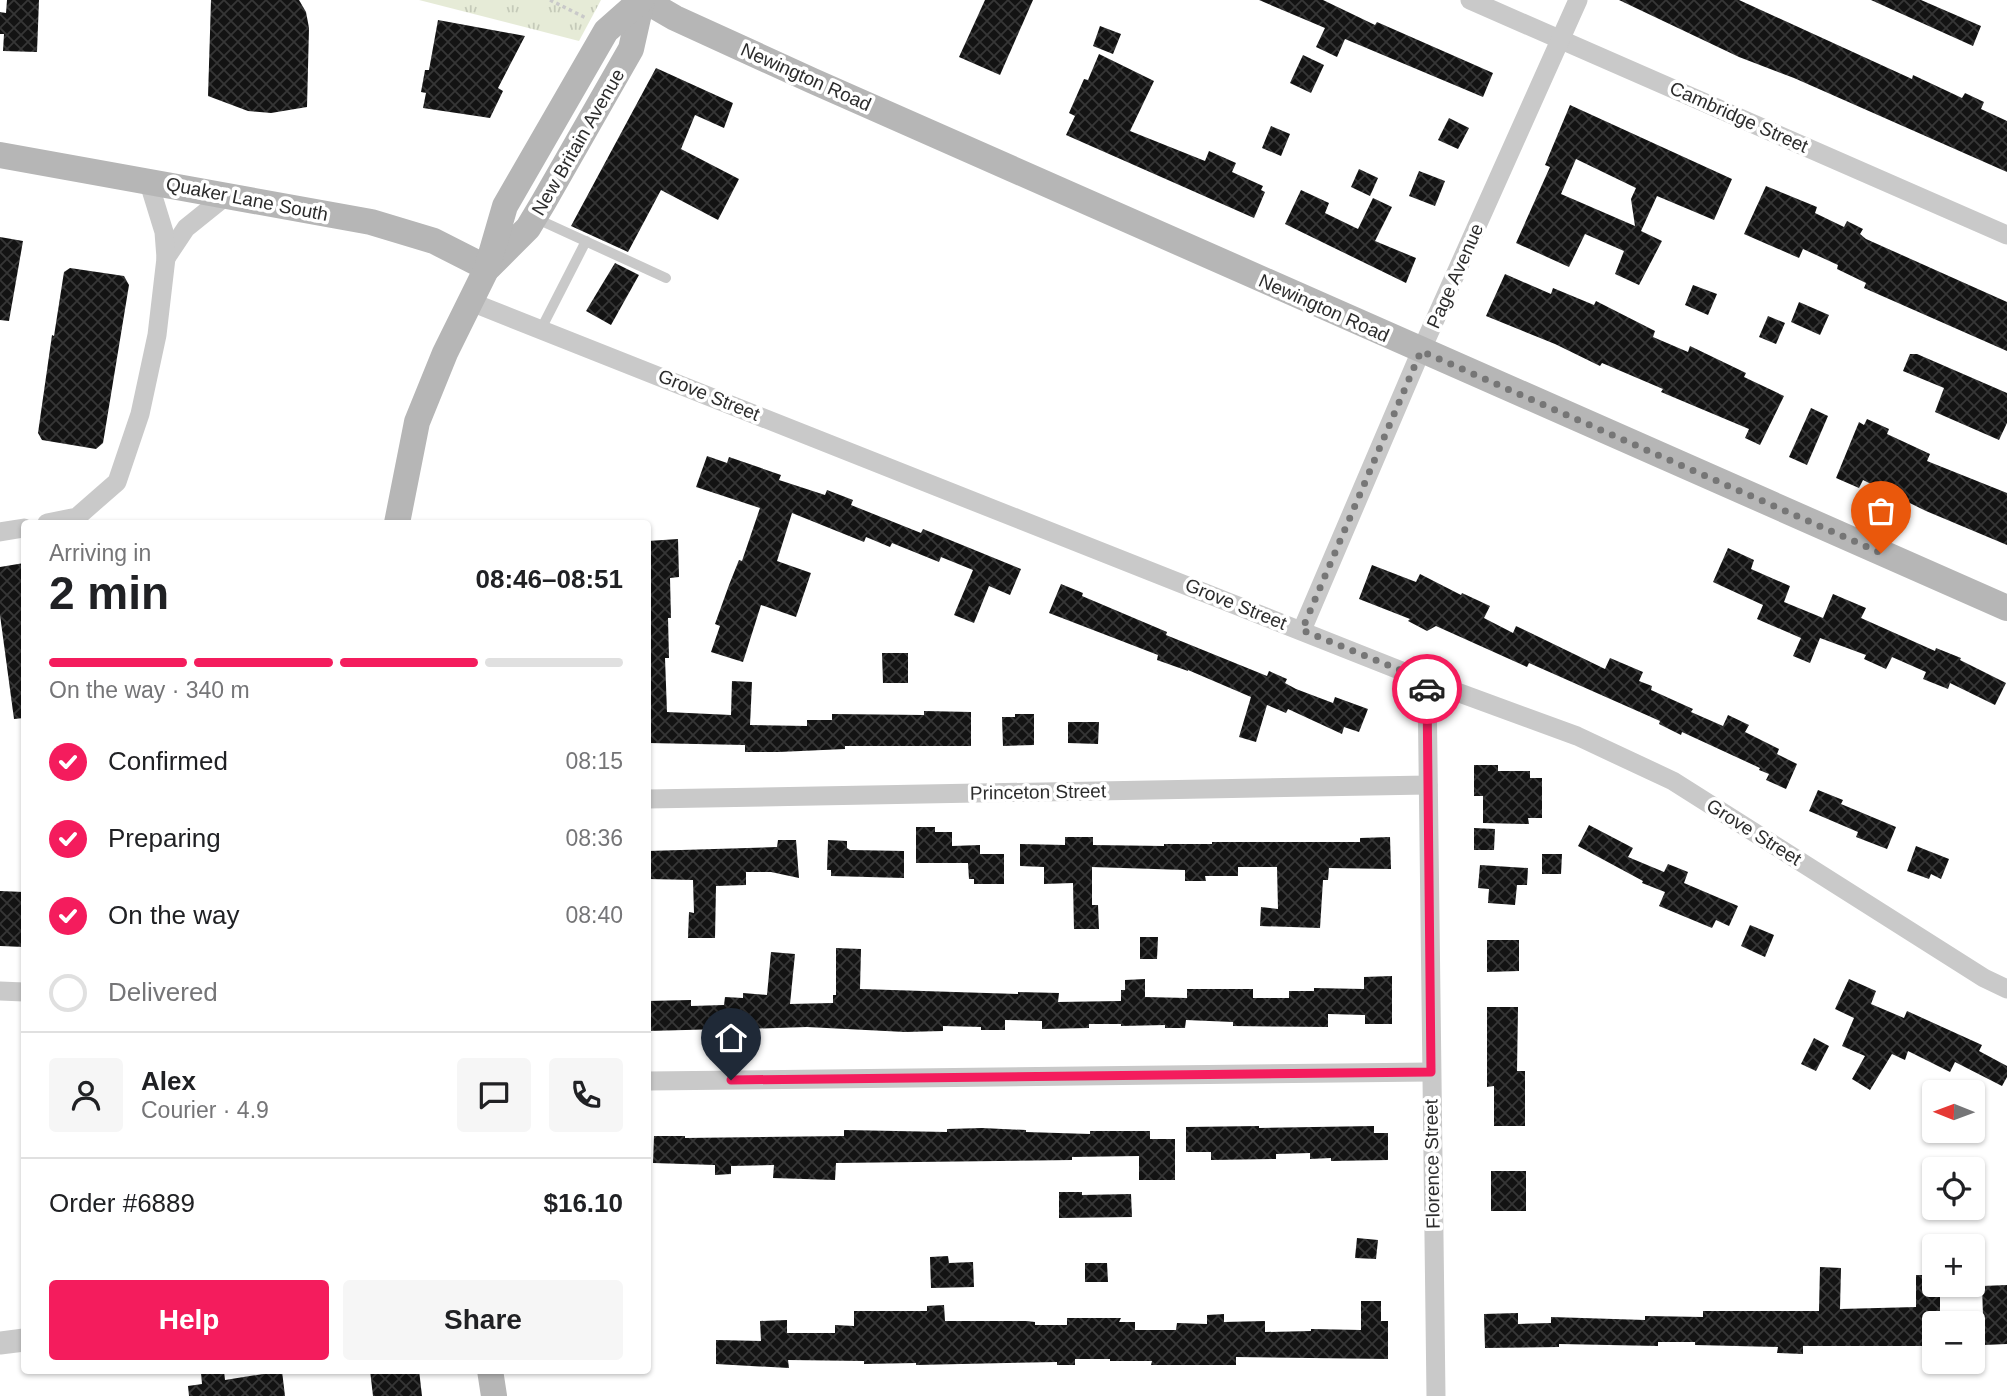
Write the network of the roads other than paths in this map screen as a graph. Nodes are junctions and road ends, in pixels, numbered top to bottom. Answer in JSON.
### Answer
{"nodes":[{"id":1,"x":642,"y":0,"type":"edge"},
{"id":2,"x":1470,"y":0,"type":"edge"},
{"id":3,"x":1578,"y":0,"type":"edge"},
{"id":4,"x":1561,"y":40,"type":"junction"},
{"id":5,"x":0,"y":155,"type":"edge"},
{"id":6,"x":148,"y":180,"type":"junction"},
{"id":7,"x":227,"y":195,"type":"junction"},
{"id":8,"x":534,"y":218,"type":"junction"},
{"id":9,"x":2007,"y":235,"type":"edge"},
{"id":10,"x":586,"y":242,"type":"junction"},
{"id":11,"x":166,"y":258,"type":"junction"},
{"id":12,"x":487,"y":268,"type":"junction"},
{"id":13,"x":666,"y":278,"type":"dead end"},
{"id":14,"x":471,"y":302,"type":"junction"},
{"id":15,"x":541,"y":329,"type":"junction"},
{"id":16,"x":1421,"y":351,"type":"junction"},
{"id":17,"x":78,"y":520,"type":"edge"},
{"id":18,"x":397,"y":520,"type":"edge"},
{"id":19,"x":21,"y":528,"type":"edge"},
{"id":20,"x":0,"y":532,"type":"edge"},
{"id":21,"x":2007,"y":608,"type":"edge"},
{"id":22,"x":1302,"y":630,"type":"junction"},
{"id":23,"x":1427,"y":681,"type":"junction"},
{"id":24,"x":1428,"y":785,"type":"junction"},
{"id":25,"x":651,"y":799,"type":"edge"},
{"id":26,"x":2007,"y":989,"type":"edge"},
{"id":27,"x":0,"y":990,"type":"edge"},
{"id":28,"x":21,"y":992,"type":"edge"},
{"id":29,"x":1431,"y":1072,"type":"junction"},
{"id":30,"x":651,"y":1081,"type":"edge"},
{"id":31,"x":21,"y":1340,"type":"edge"},
{"id":32,"x":0,"y":1343,"type":"edge"},
{"id":33,"x":491,"y":1374,"type":"edge"},
{"id":34,"x":494,"y":1396,"type":"edge"},
{"id":35,"x":1436,"y":1396,"type":"edge"}],
"edges":[{"from":1,"to":8,"type":"main road","name":"New Britain Avenue"},
{"from":1,"to":12,"type":"main road","name":"New Britain Avenue"},
{"from":1,"to":16,"type":"main road","name":"Newington Road"},
{"from":2,"to":4,"type":"street","name":"Cambridge Street"},
{"from":3,"to":4,"type":"street","name":"Page Avenue"},
{"from":4,"to":9,"type":"street","name":"Cambridge Street"},
{"from":4,"to":16,"type":"street","name":"Page Avenue"},
{"from":5,"to":6,"type":"main road","name":"Quaker Lane South"},
{"from":6,"to":7,"type":"main road","name":"Quaker Lane South"},
{"from":6,"to":11,"type":"street"},
{"from":7,"to":11,"type":"street"},
{"from":7,"to":12,"type":"main road","name":"Quaker Lane South"},
{"from":8,"to":10,"type":"lane"},
{"from":8,"to":12,"type":"main road","name":"New Britain Avenue"},
{"from":10,"to":13,"type":"lane"},
{"from":10,"to":15,"type":"lane"},
{"from":11,"to":17,"type":"street"},
{"from":12,"to":14,"type":"main road","name":"New Britain Avenue"},
{"from":14,"to":15,"type":"street","name":"Grove Street"},
{"from":14,"to":18,"type":"main road","name":"New Britain Avenue"},
{"from":15,"to":22,"type":"street","name":"Grove Street"},
{"from":16,"to":21,"type":"main road","name":"Newington Road"},
{"from":16,"to":22,"type":"street","name":"Page Avenue"},
{"from":19,"to":20,"type":"street"},
{"from":22,"to":23,"type":"street","name":"Grove Street"},
{"from":23,"to":24,"type":"street","name":"Florence Street"},
{"from":23,"to":26,"type":"street","name":"Grove Street"},
{"from":24,"to":25,"type":"street","name":"Princeton Street"},
{"from":24,"to":29,"type":"street","name":"Florence Street"},
{"from":27,"to":28,"type":"street"},
{"from":29,"to":30,"type":"street"},
{"from":29,"to":35,"type":"street","name":"Florence Street"},
{"from":31,"to":32,"type":"street"},
{"from":33,"to":34,"type":"main road"}]}
